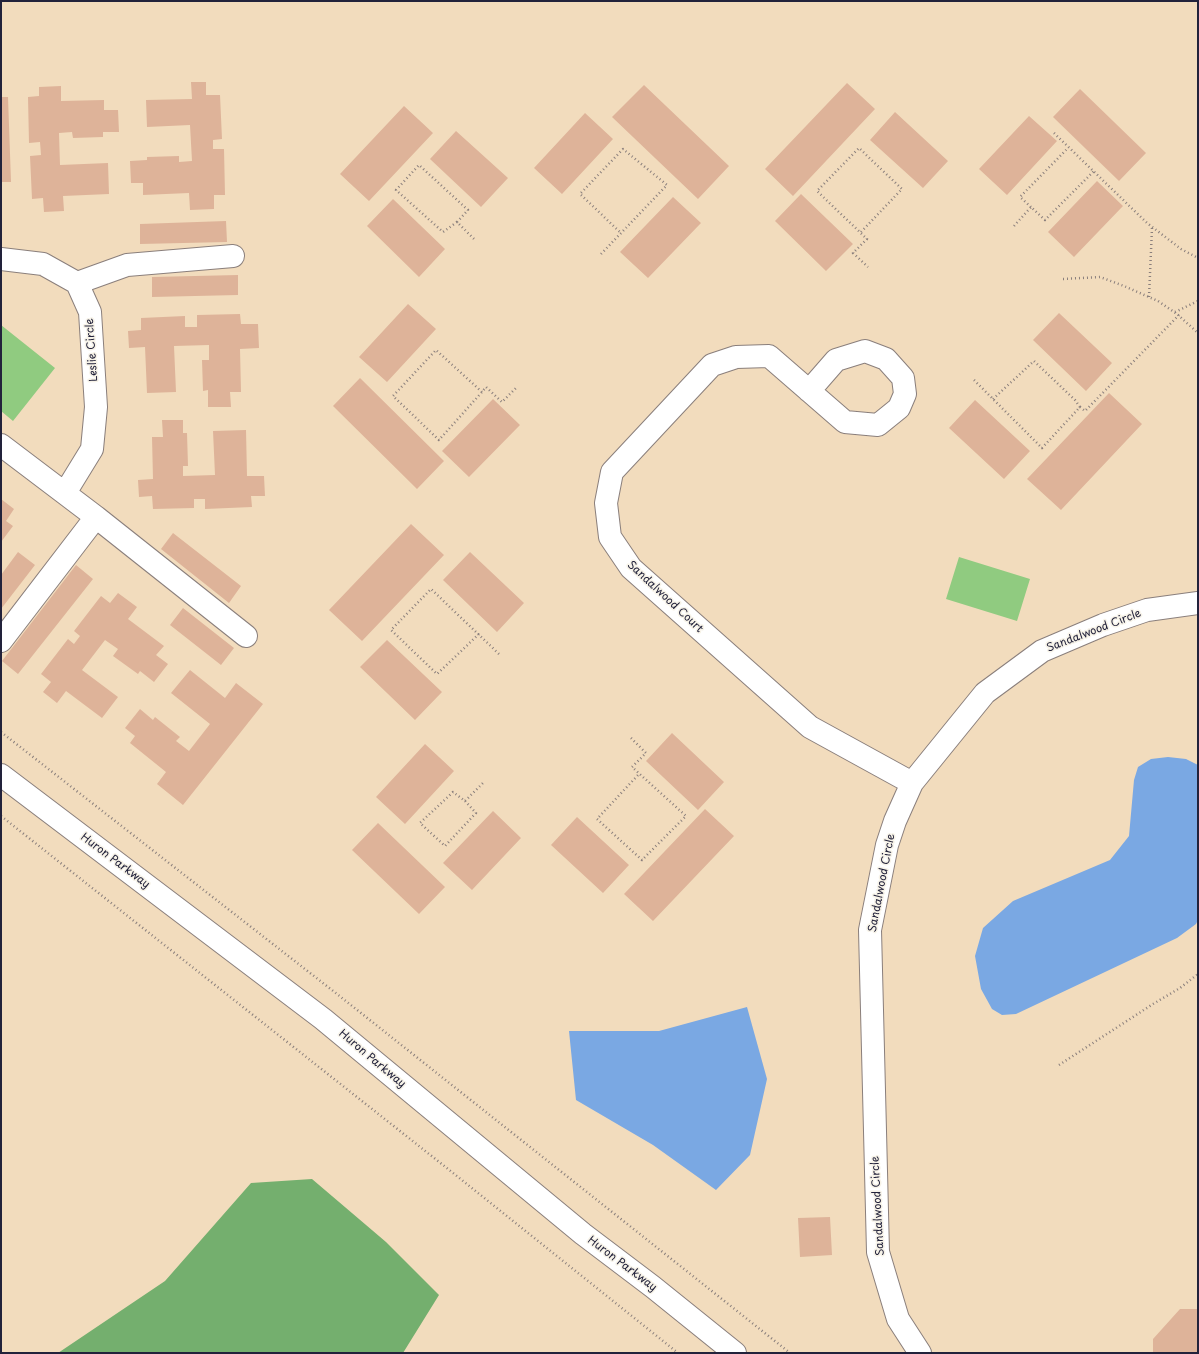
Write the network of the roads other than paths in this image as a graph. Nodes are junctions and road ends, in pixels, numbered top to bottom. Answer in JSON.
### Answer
{"nodes":[{"id":1,"x":232,"y":256,"type":"dead end"},
{"id":2,"x":1,"y":259,"type":"edge"},
{"id":3,"x":77,"y":283,"type":"junction"},
{"id":4,"x":809,"y":391,"type":"dead end"},
{"id":5,"x":1,"y":444,"type":"edge"},
{"id":6,"x":65,"y":493,"type":"junction"},
{"id":7,"x":96,"y":517,"type":"junction"},
{"id":8,"x":1198,"y":603,"type":"edge"},
{"id":9,"x":246,"y":636,"type":"dead end"},
{"id":10,"x":1,"y":641,"type":"edge"},
{"id":11,"x":1,"y":775,"type":"edge"},
{"id":12,"x":912,"y":783,"type":"junction"},
{"id":13,"x":735,"y":1353,"type":"edge"},
{"id":14,"x":920,"y":1353,"type":"edge"}],
"edges":[{"from":1,"to":3,"type":"street"},
{"from":2,"to":3,"type":"street"},
{"from":3,"to":6,"type":"street","name":"Leslie Circle"},
{"from":4,"to":12,"type":"street","name":"Sandalwood Court"},
{"from":5,"to":6,"type":"street"},
{"from":6,"to":7,"type":"street"},
{"from":7,"to":9,"type":"street"},
{"from":7,"to":10,"type":"street"},
{"from":8,"to":12,"type":"street","name":"Sandalwood Circle"},
{"from":11,"to":13,"type":"street","name":"Huron Parkway"},
{"from":12,"to":14,"type":"street","name":"Sandalwood Circle"}]}
